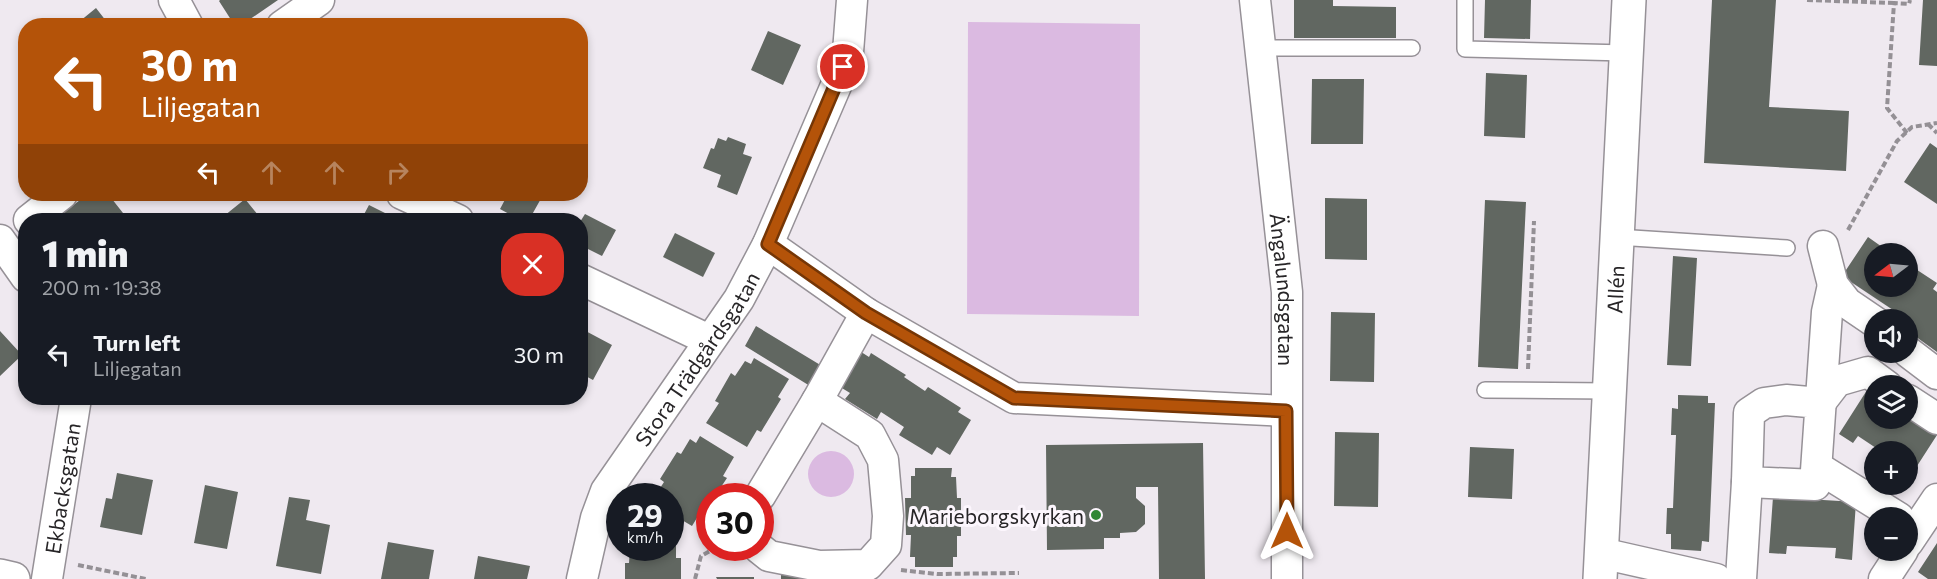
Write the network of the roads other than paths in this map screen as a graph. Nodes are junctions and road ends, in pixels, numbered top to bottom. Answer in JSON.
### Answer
{"nodes":[{"id":1,"x":174,"y":0,"type":"edge"},
{"id":2,"x":319,"y":0,"type":"edge"},
{"id":3,"x":852,"y":0,"type":"edge"},
{"id":4,"x":1255,"y":0,"type":"edge"},
{"id":5,"x":1465,"y":0,"type":"edge"},
{"id":6,"x":1629,"y":0,"type":"edge"},
{"id":7,"x":184,"y":18,"type":"edge"},
{"id":8,"x":293,"y":18,"type":"edge"},
{"id":9,"x":1260,"y":48,"type":"junction"},
{"id":10,"x":1412,"y":48,"type":"dead end"},
{"id":11,"x":1626,"y":53,"type":"junction"},
{"id":12,"x":53,"y":201,"type":"edge"},
{"id":13,"x":417,"y":201,"type":"edge"},
{"id":14,"x":38,"y":213,"type":"edge"},
{"id":15,"x":443,"y":213,"type":"edge"},
{"id":16,"x":18,"y":229,"type":"edge"},
{"id":17,"x":1617,"y":237,"type":"junction"},
{"id":18,"x":1,"y":241,"type":"edge"},
{"id":19,"x":768,"y":244,"type":"junction"},
{"id":20,"x":1823,"y":246,"type":"road end"},
{"id":21,"x":1787,"y":248,"type":"dead end"},
{"id":22,"x":18,"y":265,"type":"edge"},
{"id":23,"x":588,"y":283,"type":"edge"},
{"id":24,"x":1833,"y":285,"type":"junction"},
{"id":25,"x":866,"y":313,"type":"junction"},
{"id":26,"x":1864,"y":315,"type":"edge"},
{"id":27,"x":709,"y":340,"type":"junction"},
{"id":28,"x":1918,"y":360,"type":"edge"},
{"id":29,"x":1879,"y":370,"type":"edge"},
{"id":30,"x":1937,"y":374,"type":"edge"},
{"id":31,"x":1485,"y":390,"type":"dead end"},
{"id":32,"x":1609,"y":391,"type":"junction"},
{"id":33,"x":817,"y":401,"type":"junction"},
{"id":34,"x":1820,"y":403,"type":"junction"},
{"id":35,"x":75,"y":405,"type":"edge"},
{"id":36,"x":1918,"y":407,"type":"edge"},
{"id":37,"x":1286,"y":411,"type":"junction"},
{"id":38,"x":1937,"y":419,"type":"edge"},
{"id":39,"x":1817,"y":467,"type":"junction"},
{"id":40,"x":1747,"y":482,"type":"junction"},
{"id":41,"x":768,"y":483,"type":"edge"},
{"id":42,"x":1937,"y":499,"type":"edge"},
{"id":43,"x":1872,"y":507,"type":"edge"},
{"id":44,"x":1918,"y":520,"type":"edge"},
{"id":45,"x":774,"y":557,"type":"edge"},
{"id":46,"x":1893,"y":561,"type":"edge"},
{"id":47,"x":1600,"y":566,"type":"edge"},
{"id":48,"x":0,"y":576,"type":"edge"},
{"id":49,"x":13,"y":579,"type":"edge"},
{"id":50,"x":47,"y":579,"type":"edge"},
{"id":51,"x":582,"y":579,"type":"edge"},
{"id":52,"x":1287,"y":579,"type":"edge"},
{"id":53,"x":1716,"y":579,"type":"edge"},
{"id":54,"x":1741,"y":579,"type":"edge"},
{"id":55,"x":1884,"y":579,"type":"edge"}],
"edges":[{"from":1,"to":7,"type":"street"},
{"from":2,"to":8,"type":"street"},
{"from":3,"to":19,"type":"street","name":"Stora Trädgårdsgatan"},
{"from":4,"to":9,"type":"street","name":"Ängalundsgatan"},
{"from":5,"to":11,"type":"lane"},
{"from":6,"to":11,"type":"street","name":"Allén"},
{"from":9,"to":10,"type":"lane"},
{"from":9,"to":37,"type":"street","name":"Ängalundsgatan"},
{"from":11,"to":17,"type":"street","name":"Allén"},
{"from":12,"to":14,"type":"street"},
{"from":13,"to":15,"type":"street"},
{"from":16,"to":18,"type":"street"},
{"from":17,"to":21,"type":"lane"},
{"from":17,"to":32,"type":"street","name":"Allén"},
{"from":18,"to":22,"type":"street"},
{"from":19,"to":25,"type":"street"},
{"from":19,"to":27,"type":"street","name":"Stora Trädgårdsgatan"},
{"from":20,"to":24,"type":"street"},
{"from":23,"to":27,"type":"street"},
{"from":24,"to":26,"type":"street"},
{"from":24,"to":34,"type":"street"},
{"from":25,"to":33,"type":"street"},
{"from":25,"to":37,"type":"street"},
{"from":27,"to":51,"type":"street","name":"Stora Trädgårdsgatan"},
{"from":28,"to":30,"type":"street"},
{"from":29,"to":34,"type":"street"},
{"from":31,"to":32,"type":"lane"},
{"from":32,"to":47,"type":"street","name":"Allén"},
{"from":33,"to":41,"type":"street"},
{"from":33,"to":45,"type":"street"},
{"from":34,"to":39,"type":"street"},
{"from":34,"to":40,"type":"street"},
{"from":35,"to":50,"type":"street","name":"Ekbacksgatan"},
{"from":36,"to":38,"type":"street"},
{"from":37,"to":52,"type":"street","name":"Ängalundsgatan"},
{"from":39,"to":40,"type":"street"},
{"from":39,"to":43,"type":"street"},
{"from":40,"to":54,"type":"street"},
{"from":42,"to":44,"type":"street"},
{"from":46,"to":55,"type":"street"},
{"from":47,"to":53,"type":"street"},
{"from":48,"to":49,"type":"street"}]}
